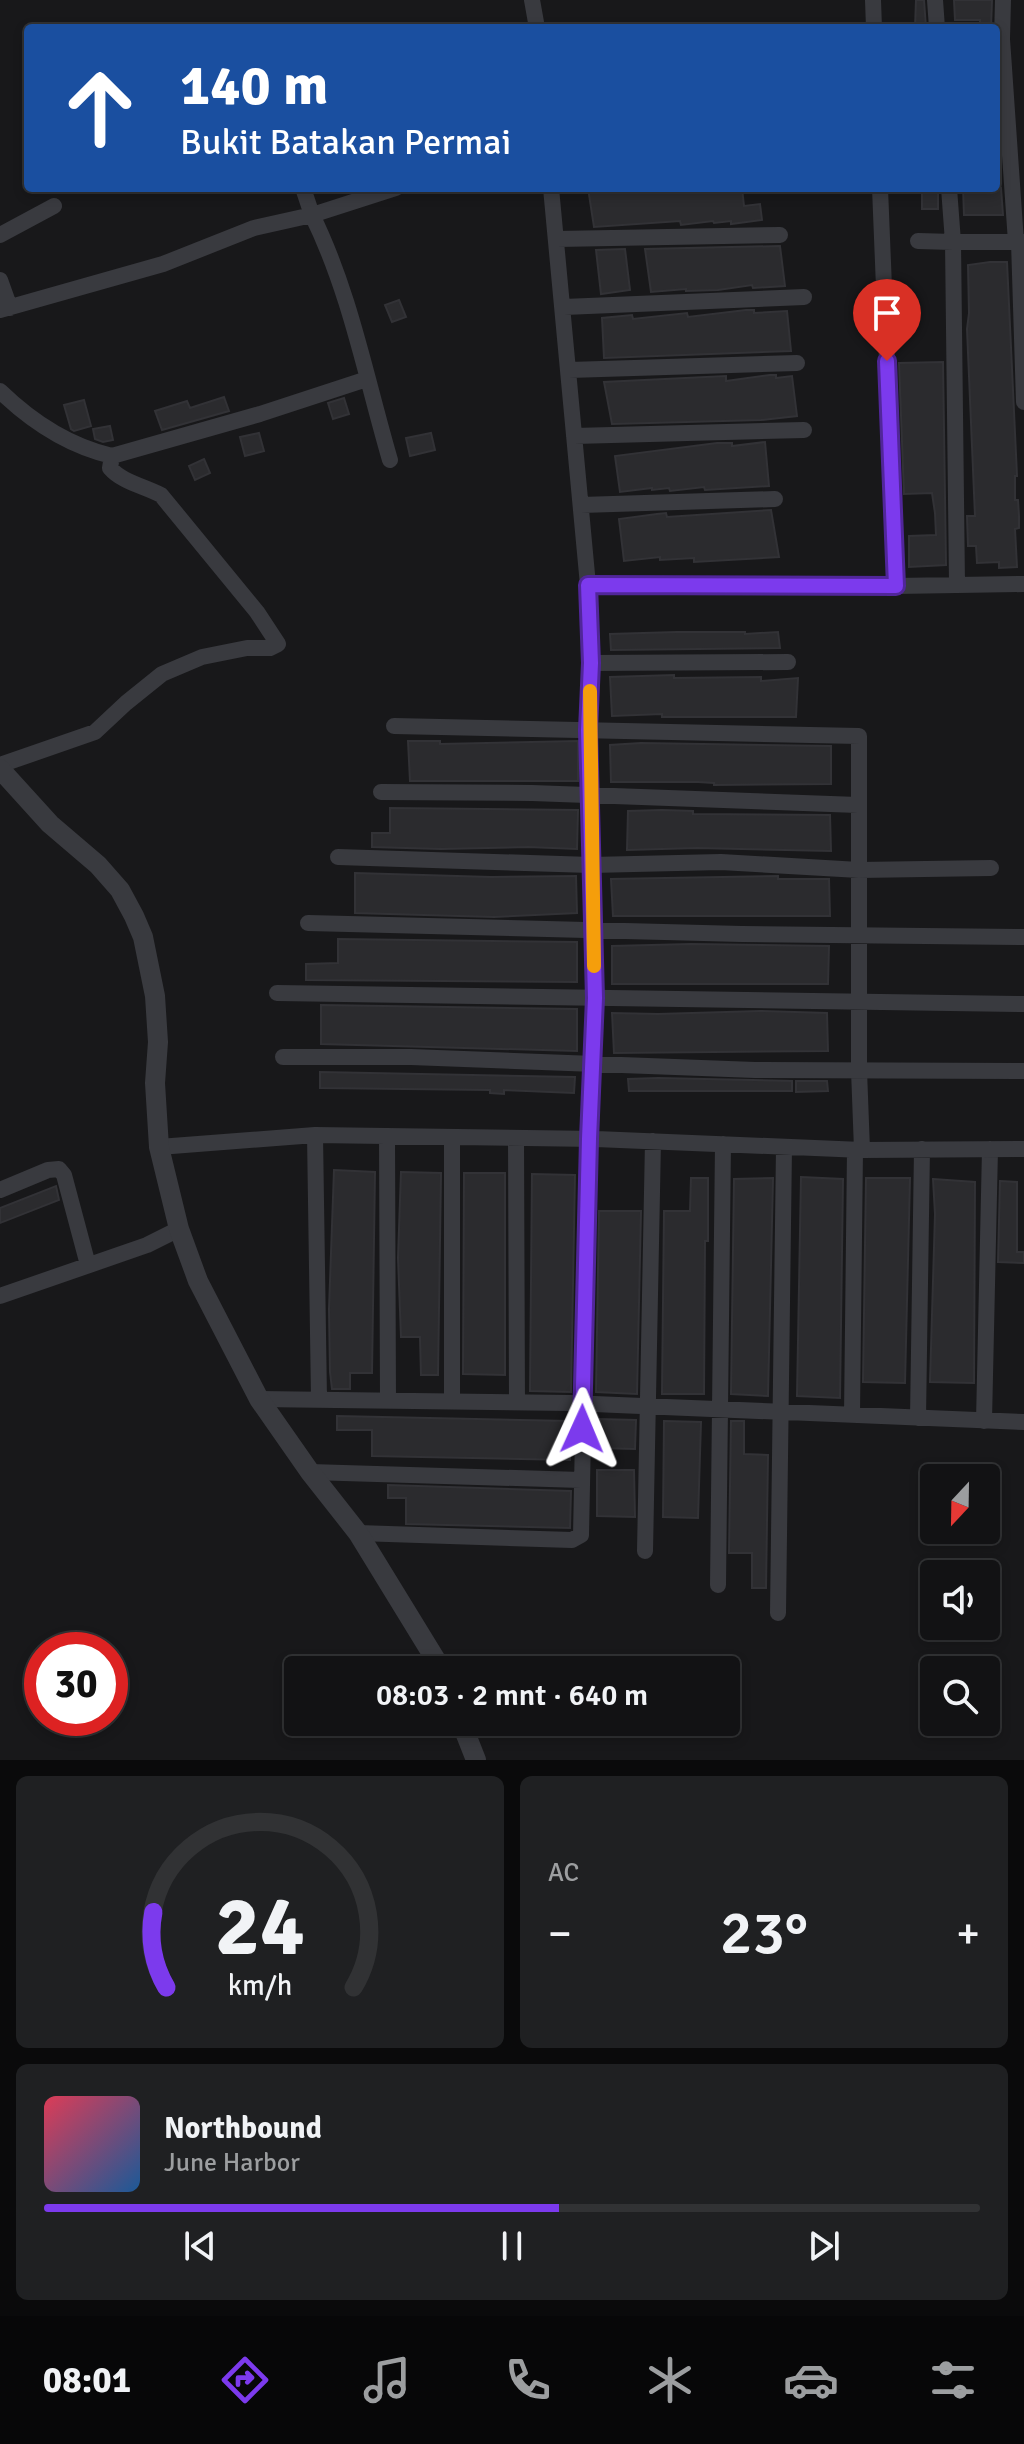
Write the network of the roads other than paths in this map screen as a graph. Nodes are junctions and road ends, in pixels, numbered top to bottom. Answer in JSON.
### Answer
{"nodes":[{"id":1,"x":532,"y":0,"type":"edge"},
{"id":2,"x":873,"y":0,"type":"edge"},
{"id":3,"x":935,"y":0,"type":"edge"},
{"id":4,"x":1003,"y":0,"type":"edge"},
{"id":5,"x":536,"y":24,"type":"edge"},
{"id":6,"x":874,"y":24,"type":"edge"},
{"id":7,"x":937,"y":24,"type":"edge"},
{"id":8,"x":304,"y":192,"type":"edge"},
{"id":9,"x":384,"y":192,"type":"edge"},
{"id":10,"x":551,"y":192,"type":"edge"},
{"id":11,"x":880,"y":192,"type":"edge"},
{"id":12,"x":949,"y":192,"type":"edge"},
{"id":13,"x":54,"y":206,"type":"dead end"},
{"id":14,"x":312,"y":215,"type":"junction"},
{"id":15,"x":0,"y":235,"type":"edge"},
{"id":16,"x":780,"y":235,"type":"dead end"},
{"id":17,"x":557,"y":239,"type":"junction"},
{"id":18,"x":918,"y":241,"type":"dead end"},
{"id":19,"x":953,"y":242,"type":"junction"},
{"id":20,"x":1020,"y":242,"type":"edge"},
{"id":21,"x":0,"y":280,"type":"edge"},
{"id":22,"x":804,"y":297,"type":"dead end"},
{"id":23,"x":564,"y":307,"type":"junction"},
{"id":24,"x":5,"y":309,"type":"edge"},
{"id":25,"x":797,"y":363,"type":"dead end"},
{"id":26,"x":569,"y":370,"type":"junction"},
{"id":27,"x":367,"y":379,"type":"junction"},
{"id":28,"x":0,"y":391,"type":"edge"},
{"id":29,"x":1024,"y":402,"type":"edge"},
{"id":30,"x":804,"y":430,"type":"dead end"},
{"id":31,"x":574,"y":436,"type":"junction"},
{"id":32,"x":112,"y":456,"type":"junction"},
{"id":33,"x":390,"y":460,"type":"dead end"},
{"id":34,"x":775,"y":499,"type":"dead end"},
{"id":35,"x":581,"y":505,"type":"junction"},
{"id":36,"x":957,"y":584,"type":"junction"},
{"id":37,"x":1024,"y":584,"type":"edge"},
{"id":38,"x":588,"y":585,"type":"junction"},
{"id":39,"x":896,"y":586,"type":"junction"},
{"id":40,"x":788,"y":662,"type":"dead end"},
{"id":41,"x":591,"y":663,"type":"junction"},
{"id":42,"x":394,"y":726,"type":"dead end"},
{"id":43,"x":588,"y":730,"type":"junction"},
{"id":44,"x":0,"y":767,"type":"edge"},
{"id":45,"x":381,"y":792,"type":"dead end"},
{"id":46,"x":590,"y":797,"type":"junction"},
{"id":47,"x":858,"y":805,"type":"junction"},
{"id":48,"x":338,"y":857,"type":"dead end"},
{"id":49,"x":591,"y":865,"type":"junction"},
{"id":50,"x":991,"y":868,"type":"dead end"},
{"id":51,"x":859,"y":870,"type":"junction"},
{"id":52,"x":308,"y":923,"type":"dead end"},
{"id":53,"x":592,"y":929,"type":"junction"},
{"id":54,"x":860,"y":935,"type":"junction"},
{"id":55,"x":1024,"y":937,"type":"edge"},
{"id":56,"x":277,"y":993,"type":"dead end"},
{"id":57,"x":595,"y":998,"type":"junction"},
{"id":58,"x":859,"y":1001,"type":"junction"},
{"id":59,"x":1024,"y":1004,"type":"edge"},
{"id":60,"x":283,"y":1057,"type":"dead end"},
{"id":61,"x":592,"y":1065,"type":"junction"},
{"id":62,"x":859,"y":1070,"type":"junction"},
{"id":63,"x":1024,"y":1071,"type":"edge"},
{"id":64,"x":315,"y":1135,"type":"junction"},
{"id":65,"x":387,"y":1136,"type":"junction"},
{"id":66,"x":452,"y":1137,"type":"junction"},
{"id":67,"x":516,"y":1138,"type":"junction"},
{"id":68,"x":589,"y":1139,"type":"junction"},
{"id":69,"x":653,"y":1141,"type":"junction"},
{"id":70,"x":723,"y":1144,"type":"junction"},
{"id":71,"x":159,"y":1147,"type":"junction"},
{"id":72,"x":784,"y":1147,"type":"junction"},
{"id":73,"x":922,"y":1149,"type":"junction"},
{"id":74,"x":990,"y":1149,"type":"junction"},
{"id":75,"x":1024,"y":1149,"type":"edge"},
{"id":76,"x":859,"y":1150,"type":"junction"},
{"id":77,"x":0,"y":1190,"type":"edge"},
{"id":78,"x":179,"y":1229,"type":"junction"},
{"id":79,"x":88,"y":1265,"type":"junction"},
{"id":80,"x":0,"y":1296,"type":"edge"},
{"id":81,"x":259,"y":1399,"type":"junction"},
{"id":82,"x":319,"y":1399,"type":"junction"},
{"id":83,"x":388,"y":1400,"type":"junction"},
{"id":84,"x":452,"y":1401,"type":"junction"},
{"id":85,"x":517,"y":1402,"type":"junction"},
{"id":86,"x":583,"y":1403,"type":"junction"},
{"id":87,"x":649,"y":1406,"type":"junction"},
{"id":88,"x":719,"y":1409,"type":"junction"},
{"id":89,"x":782,"y":1412,"type":"junction"},
{"id":90,"x":852,"y":1415,"type":"junction"},
{"id":91,"x":918,"y":1418,"type":"junction"},
{"id":92,"x":984,"y":1421,"type":"junction"},
{"id":93,"x":1024,"y":1422,"type":"edge"},
{"id":94,"x":310,"y":1472,"type":"junction"},
{"id":95,"x":581,"y":1480,"type":"junction"},
{"id":96,"x":358,"y":1533,"type":"junction"},
{"id":97,"x":645,"y":1551,"type":"dead end"},
{"id":98,"x":718,"y":1585,"type":"dead end"},
{"id":99,"x":778,"y":1613,"type":"dead end"},
{"id":100,"x":433,"y":1656,"type":"edge"},
{"id":101,"x":467,"y":1736,"type":"edge"},
{"id":102,"x":476,"y":1760,"type":"edge"}],
"edges":[{"from":1,"to":5,"type":"street"},
{"from":2,"to":6,"type":"street"},
{"from":3,"to":7,"type":"street"},
{"from":4,"to":20,"type":"street"},
{"from":8,"to":14,"type":"street"},
{"from":9,"to":14,"type":"street"},
{"from":10,"to":17,"type":"street"},
{"from":11,"to":39,"type":"street"},
{"from":12,"to":19,"type":"street"},
{"from":13,"to":15,"type":"street"},
{"from":14,"to":24,"type":"street"},
{"from":14,"to":27,"type":"street"},
{"from":16,"to":17,"type":"street"},
{"from":17,"to":23,"type":"street"},
{"from":18,"to":19,"type":"street"},
{"from":19,"to":20,"type":"street"},
{"from":19,"to":36,"type":"street"},
{"from":20,"to":29,"type":"street"},
{"from":21,"to":24,"type":"street"},
{"from":22,"to":23,"type":"street"},
{"from":23,"to":26,"type":"street"},
{"from":25,"to":26,"type":"street"},
{"from":26,"to":31,"type":"street"},
{"from":27,"to":32,"type":"street"},
{"from":27,"to":33,"type":"street"},
{"from":28,"to":32,"type":"street"},
{"from":30,"to":31,"type":"street"},
{"from":31,"to":35,"type":"street"},
{"from":32,"to":44,"type":"street"},
{"from":34,"to":35,"type":"street"},
{"from":35,"to":38,"type":"street"},
{"from":36,"to":37,"type":"street"},
{"from":36,"to":39,"type":"street"},
{"from":38,"to":39,"type":"street"},
{"from":38,"to":41,"type":"street"},
{"from":40,"to":41,"type":"street"},
{"from":41,"to":43,"type":"street"},
{"from":42,"to":43,"type":"street"},
{"from":43,"to":46,"type":"street"},
{"from":43,"to":47,"type":"street"},
{"from":44,"to":71,"type":"street"},
{"from":45,"to":46,"type":"street"},
{"from":46,"to":47,"type":"street"},
{"from":46,"to":49,"type":"street"},
{"from":47,"to":51,"type":"street"},
{"from":48,"to":49,"type":"street"},
{"from":49,"to":51,"type":"street"},
{"from":49,"to":53,"type":"street"},
{"from":50,"to":51,"type":"street"},
{"from":51,"to":54,"type":"street"},
{"from":52,"to":53,"type":"street"},
{"from":53,"to":54,"type":"street"},
{"from":53,"to":57,"type":"street"},
{"from":54,"to":55,"type":"street"},
{"from":54,"to":58,"type":"street"},
{"from":56,"to":57,"type":"street"},
{"from":57,"to":58,"type":"street"},
{"from":57,"to":61,"type":"street"},
{"from":58,"to":59,"type":"street"},
{"from":58,"to":62,"type":"street"},
{"from":60,"to":61,"type":"street"},
{"from":61,"to":62,"type":"street"},
{"from":61,"to":68,"type":"street"},
{"from":62,"to":63,"type":"street"},
{"from":62,"to":76,"type":"street"},
{"from":64,"to":65,"type":"street"},
{"from":64,"to":71,"type":"street"},
{"from":64,"to":82,"type":"street"},
{"from":65,"to":66,"type":"street"},
{"from":65,"to":83,"type":"street"},
{"from":66,"to":67,"type":"street"},
{"from":66,"to":84,"type":"street"},
{"from":67,"to":68,"type":"street"},
{"from":67,"to":85,"type":"street"},
{"from":68,"to":69,"type":"street"},
{"from":68,"to":86,"type":"street"},
{"from":69,"to":70,"type":"street"},
{"from":69,"to":87,"type":"street"},
{"from":70,"to":72,"type":"street"},
{"from":70,"to":88,"type":"street"},
{"from":71,"to":78,"type":"street"},
{"from":72,"to":76,"type":"street"},
{"from":72,"to":89,"type":"street"},
{"from":73,"to":74,"type":"street"},
{"from":73,"to":76,"type":"street"},
{"from":73,"to":91,"type":"street"},
{"from":74,"to":75,"type":"street"},
{"from":74,"to":92,"type":"street"},
{"from":76,"to":90,"type":"street"},
{"from":77,"to":79,"type":"street"},
{"from":78,"to":79,"type":"street"},
{"from":78,"to":81,"type":"street"},
{"from":79,"to":80,"type":"street"},
{"from":81,"to":82,"type":"street"},
{"from":81,"to":94,"type":"street"},
{"from":82,"to":83,"type":"street"},
{"from":83,"to":84,"type":"street"},
{"from":84,"to":85,"type":"street"},
{"from":85,"to":86,"type":"street"},
{"from":86,"to":87,"type":"street"},
{"from":86,"to":95,"type":"street"},
{"from":87,"to":88,"type":"street"},
{"from":87,"to":97,"type":"street"},
{"from":88,"to":89,"type":"street"},
{"from":88,"to":98,"type":"street"},
{"from":89,"to":90,"type":"street"},
{"from":89,"to":99,"type":"street"},
{"from":90,"to":91,"type":"street"},
{"from":91,"to":92,"type":"street"},
{"from":92,"to":93,"type":"street"},
{"from":94,"to":95,"type":"street"},
{"from":94,"to":96,"type":"street"},
{"from":95,"to":96,"type":"street"},
{"from":96,"to":100,"type":"street"},
{"from":101,"to":102,"type":"street"}]}
